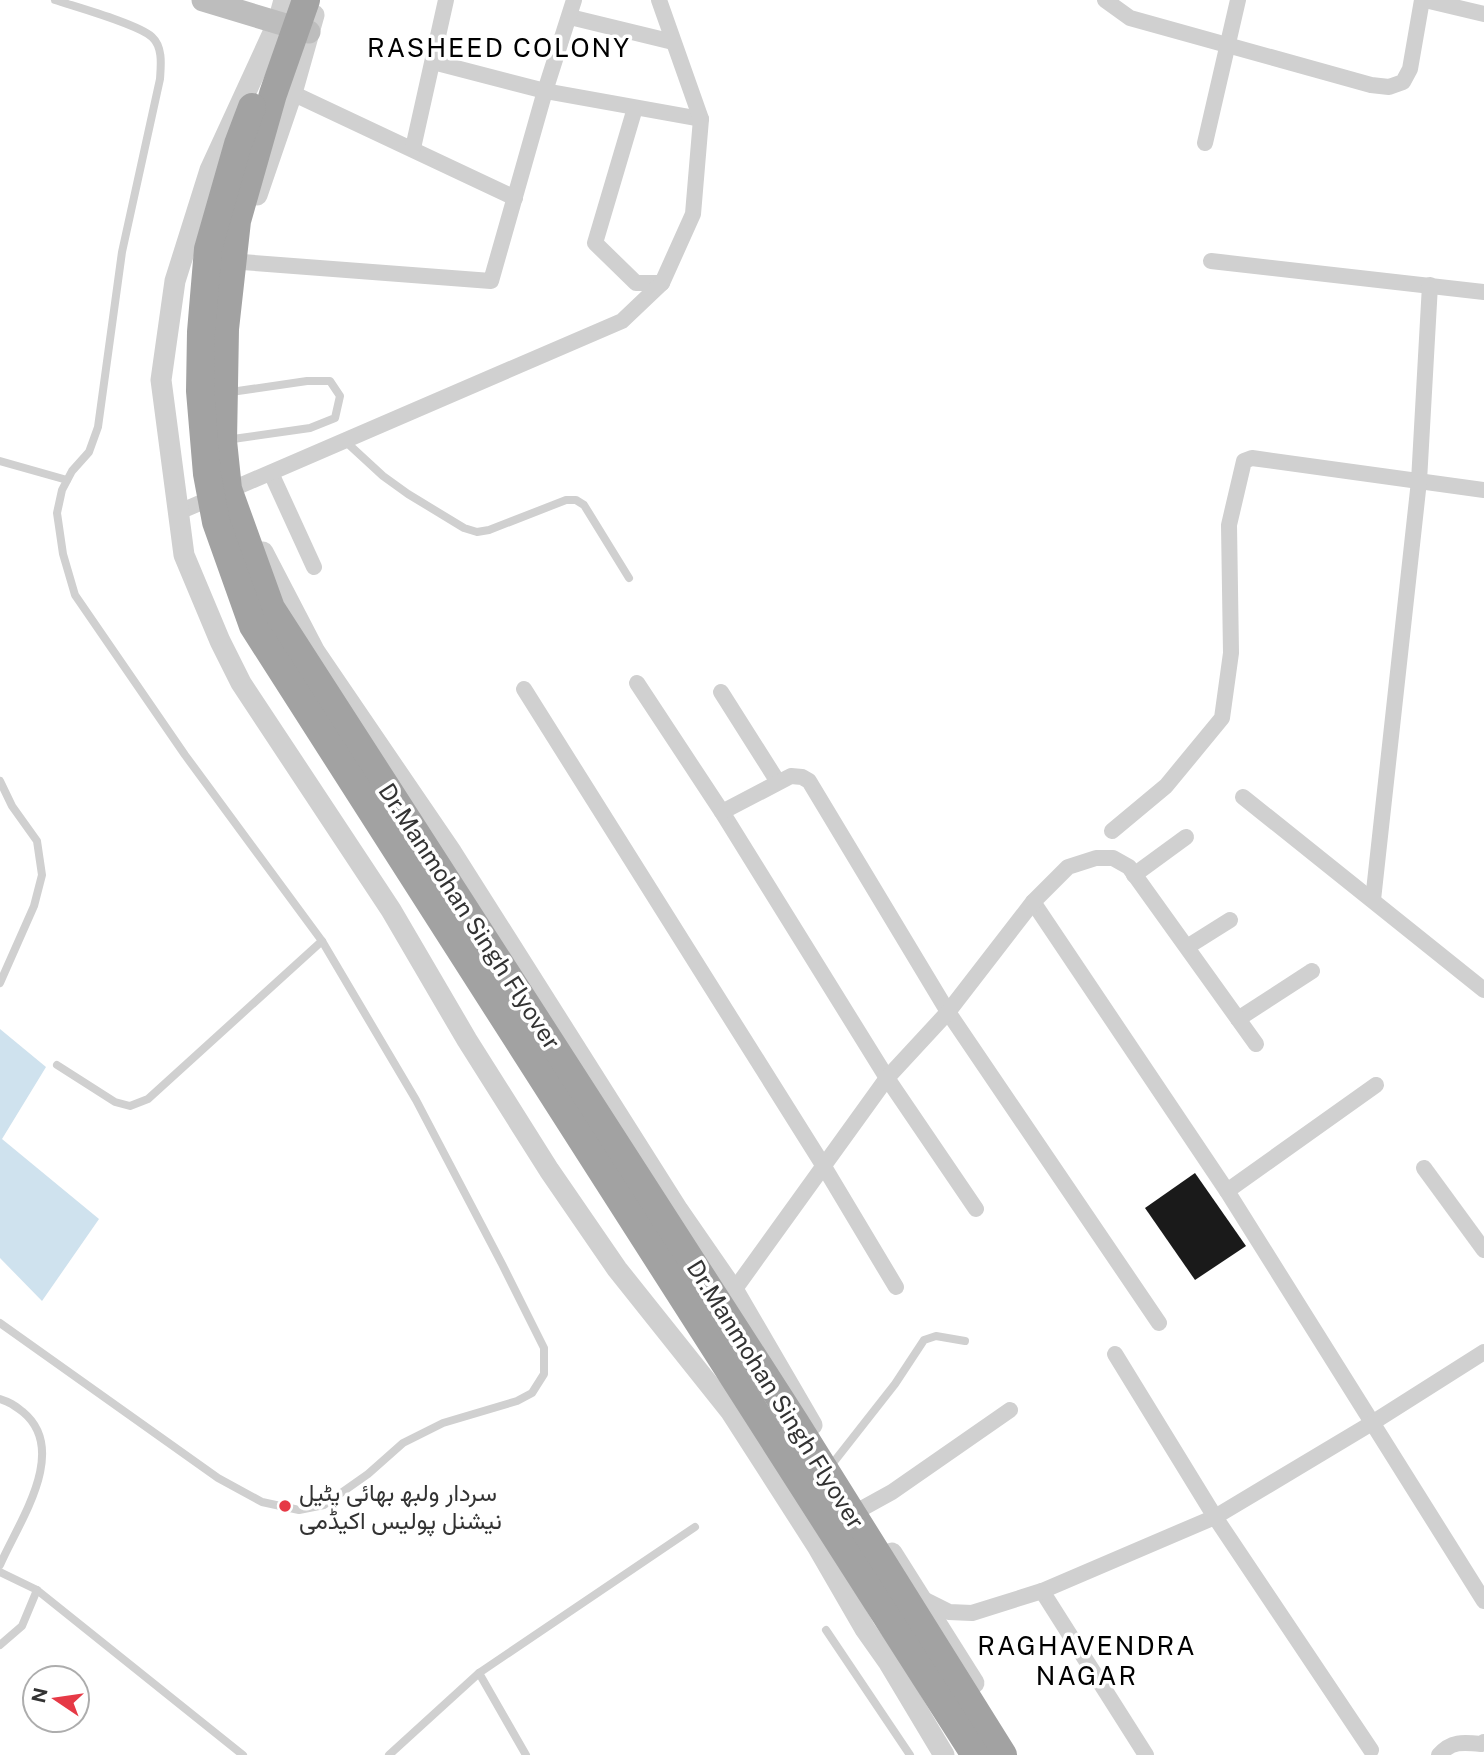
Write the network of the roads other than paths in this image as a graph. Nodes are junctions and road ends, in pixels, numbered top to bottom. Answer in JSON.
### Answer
{"nodes":[{"id":1,"x":55,"y":0,"type":"edge"},
{"id":2,"x":203,"y":0,"type":"edge"},
{"id":3,"x":284,"y":0,"type":"edge"},
{"id":4,"x":306,"y":0,"type":"edge"},
{"id":5,"x":318,"y":0,"type":"edge"},
{"id":6,"x":446,"y":0,"type":"edge"},
{"id":7,"x":574,"y":0,"type":"edge"},
{"id":8,"x":659,"y":0,"type":"edge"},
{"id":9,"x":1105,"y":0,"type":"edge"},
{"id":10,"x":1238,"y":0,"type":"edge"},
{"id":11,"x":1424,"y":0,"type":"edge"},
{"id":12,"x":284,"y":11,"type":"edge"},
{"id":13,"x":1484,"y":14,"type":"edge"},
{"id":14,"x":570,"y":17,"type":"junction"},
{"id":15,"x":309,"y":32,"type":"junction"},
{"id":16,"x":673,"y":42,"type":"junction"},
{"id":17,"x":1227,"y":45,"type":"junction"},
{"id":18,"x":433,"y":62,"type":"junction"},
{"id":19,"x":545,"y":91,"type":"junction"},
{"id":20,"x":292,"y":93,"type":"junction"},
{"id":21,"x":635,"y":107,"type":"junction"},
{"id":22,"x":701,"y":119,"type":"junction"},
{"id":23,"x":1205,"y":143,"type":"dead end"},
{"id":24,"x":413,"y":148,"type":"junction"},
{"id":25,"x":515,"y":198,"type":"junction"},
{"id":26,"x":1211,"y":261,"type":"dead end"},
{"id":27,"x":242,"y":262,"type":"junction"},
{"id":28,"x":662,"y":283,"type":"junction"},
{"id":29,"x":1430,"y":285,"type":"junction"},
{"id":30,"x":1484,"y":292,"type":"edge"},
{"id":31,"x":231,"y":392,"type":"junction"},
{"id":32,"x":233,"y":439,"type":"junction"},
{"id":33,"x":345,"y":441,"type":"junction"},
{"id":34,"x":0,"y":461,"type":"edge"},
{"id":35,"x":271,"y":473,"type":"junction"},
{"id":36,"x":67,"y":480,"type":"junction"},
{"id":37,"x":1419,"y":481,"type":"junction"},
{"id":38,"x":240,"y":488,"type":"junction"},
{"id":39,"x":1484,"y":490,"type":"edge"},
{"id":40,"x":179,"y":512,"type":"junction"},
{"id":41,"x":314,"y":567,"type":"dead end"},
{"id":42,"x":629,"y":578,"type":"dead end"},
{"id":43,"x":638,"y":683,"type":"dead end"},
{"id":44,"x":524,"y":689,"type":"dead end"},
{"id":45,"x":721,"y":692,"type":"dead end"},
{"id":46,"x":0,"y":782,"type":"edge"},
{"id":47,"x":778,"y":782,"type":"junction"},
{"id":48,"x":1243,"y":797,"type":"dead end"},
{"id":49,"x":722,"y":812,"type":"junction"},
{"id":50,"x":1112,"y":831,"type":"dead end"},
{"id":51,"x":1186,"y":837,"type":"dead end"},
{"id":52,"x":1134,"y":875,"type":"junction"},
{"id":53,"x":1373,"y":900,"type":"junction"},
{"id":54,"x":1033,"y":902,"type":"junction"},
{"id":55,"x":1230,"y":920,"type":"dead end"},
{"id":56,"x":322,"y":941,"type":"junction"},
{"id":57,"x":1187,"y":947,"type":"junction"},
{"id":58,"x":1312,"y":971,"type":"dead end"},
{"id":59,"x":0,"y":983,"type":"edge"},
{"id":60,"x":1484,"y":990,"type":"edge"},
{"id":61,"x":948,"y":1012,"type":"junction"},
{"id":62,"x":1238,"y":1019,"type":"junction"},
{"id":63,"x":1255,"y":1044,"type":"dead end"},
{"id":64,"x":57,"y":1065,"type":"dead end"},
{"id":65,"x":887,"y":1078,"type":"junction"},
{"id":66,"x":1376,"y":1085,"type":"dead end"},
{"id":67,"x":823,"y":1165,"type":"junction"},
{"id":68,"x":1424,"y":1168,"type":"dead end"},
{"id":69,"x":1227,"y":1191,"type":"junction"},
{"id":70,"x":976,"y":1209,"type":"dead end"},
{"id":71,"x":1484,"y":1250,"type":"edge"},
{"id":72,"x":896,"y":1287,"type":"dead end"},
{"id":73,"x":734,"y":1292,"type":"junction"},
{"id":74,"x":0,"y":1323,"type":"edge"},
{"id":75,"x":1159,"y":1323,"type":"dead end"},
{"id":76,"x":965,"y":1341,"type":"dead end"},
{"id":77,"x":1484,"y":1352,"type":"edge"},
{"id":78,"x":684,"y":1353,"type":"junction"},
{"id":79,"x":1115,"y":1354,"type":"dead end"},
{"id":80,"x":0,"y":1399,"type":"edge"},
{"id":81,"x":1010,"y":1410,"type":"dead end"},
{"id":82,"x":1372,"y":1423,"type":"junction"},
{"id":83,"x":833,"y":1463,"type":"junction"},
{"id":84,"x":863,"y":1508,"type":"junction"},
{"id":85,"x":1215,"y":1517,"type":"junction"},
{"id":86,"x":695,"y":1527,"type":"dead end"},
{"id":87,"x":0,"y":1565,"type":"edge"},
{"id":88,"x":0,"y":1572,"type":"edge"},
{"id":89,"x":37,"y":1590,"type":"junction"},
{"id":90,"x":1042,"y":1591,"type":"junction"},
{"id":91,"x":921,"y":1596,"type":"junction"},
{"id":92,"x":1484,"y":1601,"type":"edge"},
{"id":93,"x":865,"y":1629,"type":"junction"},
{"id":94,"x":826,"y":1630,"type":"dead end"},
{"id":95,"x":0,"y":1645,"type":"edge"},
{"id":96,"x":479,"y":1673,"type":"junction"},
{"id":97,"x":1481,"y":1747,"type":"edge"},
{"id":98,"x":1371,"y":1750,"type":"dead end"},
{"id":99,"x":243,"y":1755,"type":"edge"},
{"id":100,"x":389,"y":1755,"type":"edge"},
{"id":101,"x":526,"y":1755,"type":"edge"},
{"id":102,"x":910,"y":1755,"type":"edge"},
{"id":103,"x":944,"y":1755,"type":"edge"},
{"id":104,"x":975,"y":1755,"type":"edge"},
{"id":105,"x":1003,"y":1755,"type":"edge"},
{"id":106,"x":1018,"y":1755,"type":"edge"},
{"id":107,"x":1146,"y":1755,"type":"edge"},
{"id":108,"x":1438,"y":1755,"type":"edge"}],
"edges":[{"from":1,"to":36,"type":"lane"},
{"from":2,"to":12,"type":"main road"},
{"from":3,"to":12,"type":"street"},
{"from":4,"to":105,"type":"highway","name":"Dr.Manmohan Singh Flyover","bridge":true},
{"from":5,"to":15,"type":"street"},
{"from":6,"to":18,"type":"street"},
{"from":7,"to":14,"type":"street"},
{"from":8,"to":16,"type":"street"},
{"from":9,"to":17,"type":"street"},
{"from":10,"to":17,"type":"street"},
{"from":11,"to":13,"type":"street"},
{"from":11,"to":17,"type":"street"},
{"from":12,"to":15,"type":"main road"},
{"from":12,"to":40,"type":"street"},
{"from":12,"to":104,"type":"highway","name":"Dr.Manmohan Singh Flyover","bridge":true},
{"from":14,"to":16,"type":"street"},
{"from":14,"to":19,"type":"street"},
{"from":15,"to":20,"type":"street"},
{"from":16,"to":22,"type":"street"},
{"from":17,"to":23,"type":"street"},
{"from":18,"to":19,"type":"street"},
{"from":18,"to":24,"type":"street"},
{"from":19,"to":21,"type":"street"},
{"from":19,"to":25,"type":"street"},
{"from":20,"to":24,"type":"street"},
{"from":20,"to":27,"type":"street"},
{"from":21,"to":22,"type":"street"},
{"from":21,"to":28,"type":"street"},
{"from":22,"to":28,"type":"street"},
{"from":24,"to":25,"type":"street"},
{"from":25,"to":27,"type":"street"},
{"from":26,"to":29,"type":"street"},
{"from":27,"to":31,"type":"street"},
{"from":28,"to":33,"type":"street"},
{"from":29,"to":30,"type":"street"},
{"from":29,"to":37,"type":"street"},
{"from":31,"to":32,"type":"street"},
{"from":31,"to":32,"type":"lane"},
{"from":32,"to":38,"type":"street"},
{"from":33,"to":35,"type":"street"},
{"from":33,"to":42,"type":"lane"},
{"from":34,"to":36,"type":"lane"},
{"from":35,"to":38,"type":"street"},
{"from":35,"to":41,"type":"street"},
{"from":36,"to":56,"type":"lane"},
{"from":37,"to":39,"type":"street"},
{"from":37,"to":50,"type":"street"},
{"from":37,"to":53,"type":"street"},
{"from":38,"to":40,"type":"street"},
{"from":38,"to":73,"type":"street"},
{"from":40,"to":78,"type":"street"},
{"from":43,"to":49,"type":"street"},
{"from":44,"to":67,"type":"street"},
{"from":45,"to":47,"type":"street"},
{"from":46,"to":59,"type":"lane"},
{"from":47,"to":49,"type":"street"},
{"from":47,"to":61,"type":"street"},
{"from":48,"to":53,"type":"street"},
{"from":49,"to":65,"type":"street"},
{"from":51,"to":52,"type":"street"},
{"from":52,"to":54,"type":"street"},
{"from":52,"to":57,"type":"street"},
{"from":53,"to":60,"type":"street"},
{"from":54,"to":61,"type":"street"},
{"from":54,"to":69,"type":"street"},
{"from":55,"to":57,"type":"street"},
{"from":56,"to":64,"type":"lane"},
{"from":56,"to":74,"type":"lane"},
{"from":57,"to":62,"type":"street"},
{"from":58,"to":62,"type":"street"},
{"from":61,"to":65,"type":"street"},
{"from":61,"to":75,"type":"street"},
{"from":62,"to":63,"type":"street"},
{"from":65,"to":67,"type":"street"},
{"from":65,"to":70,"type":"street"},
{"from":66,"to":69,"type":"street"},
{"from":67,"to":72,"type":"street"},
{"from":67,"to":73,"type":"street"},
{"from":68,"to":71,"type":"street"},
{"from":69,"to":82,"type":"street"},
{"from":73,"to":78,"type":"street"},
{"from":73,"to":83,"type":"street"},
{"from":76,"to":83,"type":"lane"},
{"from":77,"to":82,"type":"street"},
{"from":78,"to":93,"type":"street"},
{"from":79,"to":85,"type":"street"},
{"from":80,"to":87,"type":"lane"},
{"from":81,"to":84,"type":"street"},
{"from":82,"to":85,"type":"street"},
{"from":82,"to":92,"type":"street"},
{"from":83,"to":84,"type":"street"},
{"from":84,"to":91,"type":"street"},
{"from":85,"to":90,"type":"street"},
{"from":85,"to":98,"type":"street"},
{"from":86,"to":96,"type":"lane"},
{"from":88,"to":89,"type":"lane"},
{"from":89,"to":95,"type":"lane"},
{"from":89,"to":99,"type":"lane"},
{"from":90,"to":91,"type":"street"},
{"from":90,"to":107,"type":"street"},
{"from":91,"to":93,"type":"street"},
{"from":91,"to":106,"type":"street"},
{"from":93,"to":103,"type":"street"},
{"from":94,"to":102,"type":"lane"},
{"from":96,"to":100,"type":"lane"},
{"from":96,"to":101,"type":"lane"},
{"from":97,"to":108,"type":"street"}]}
